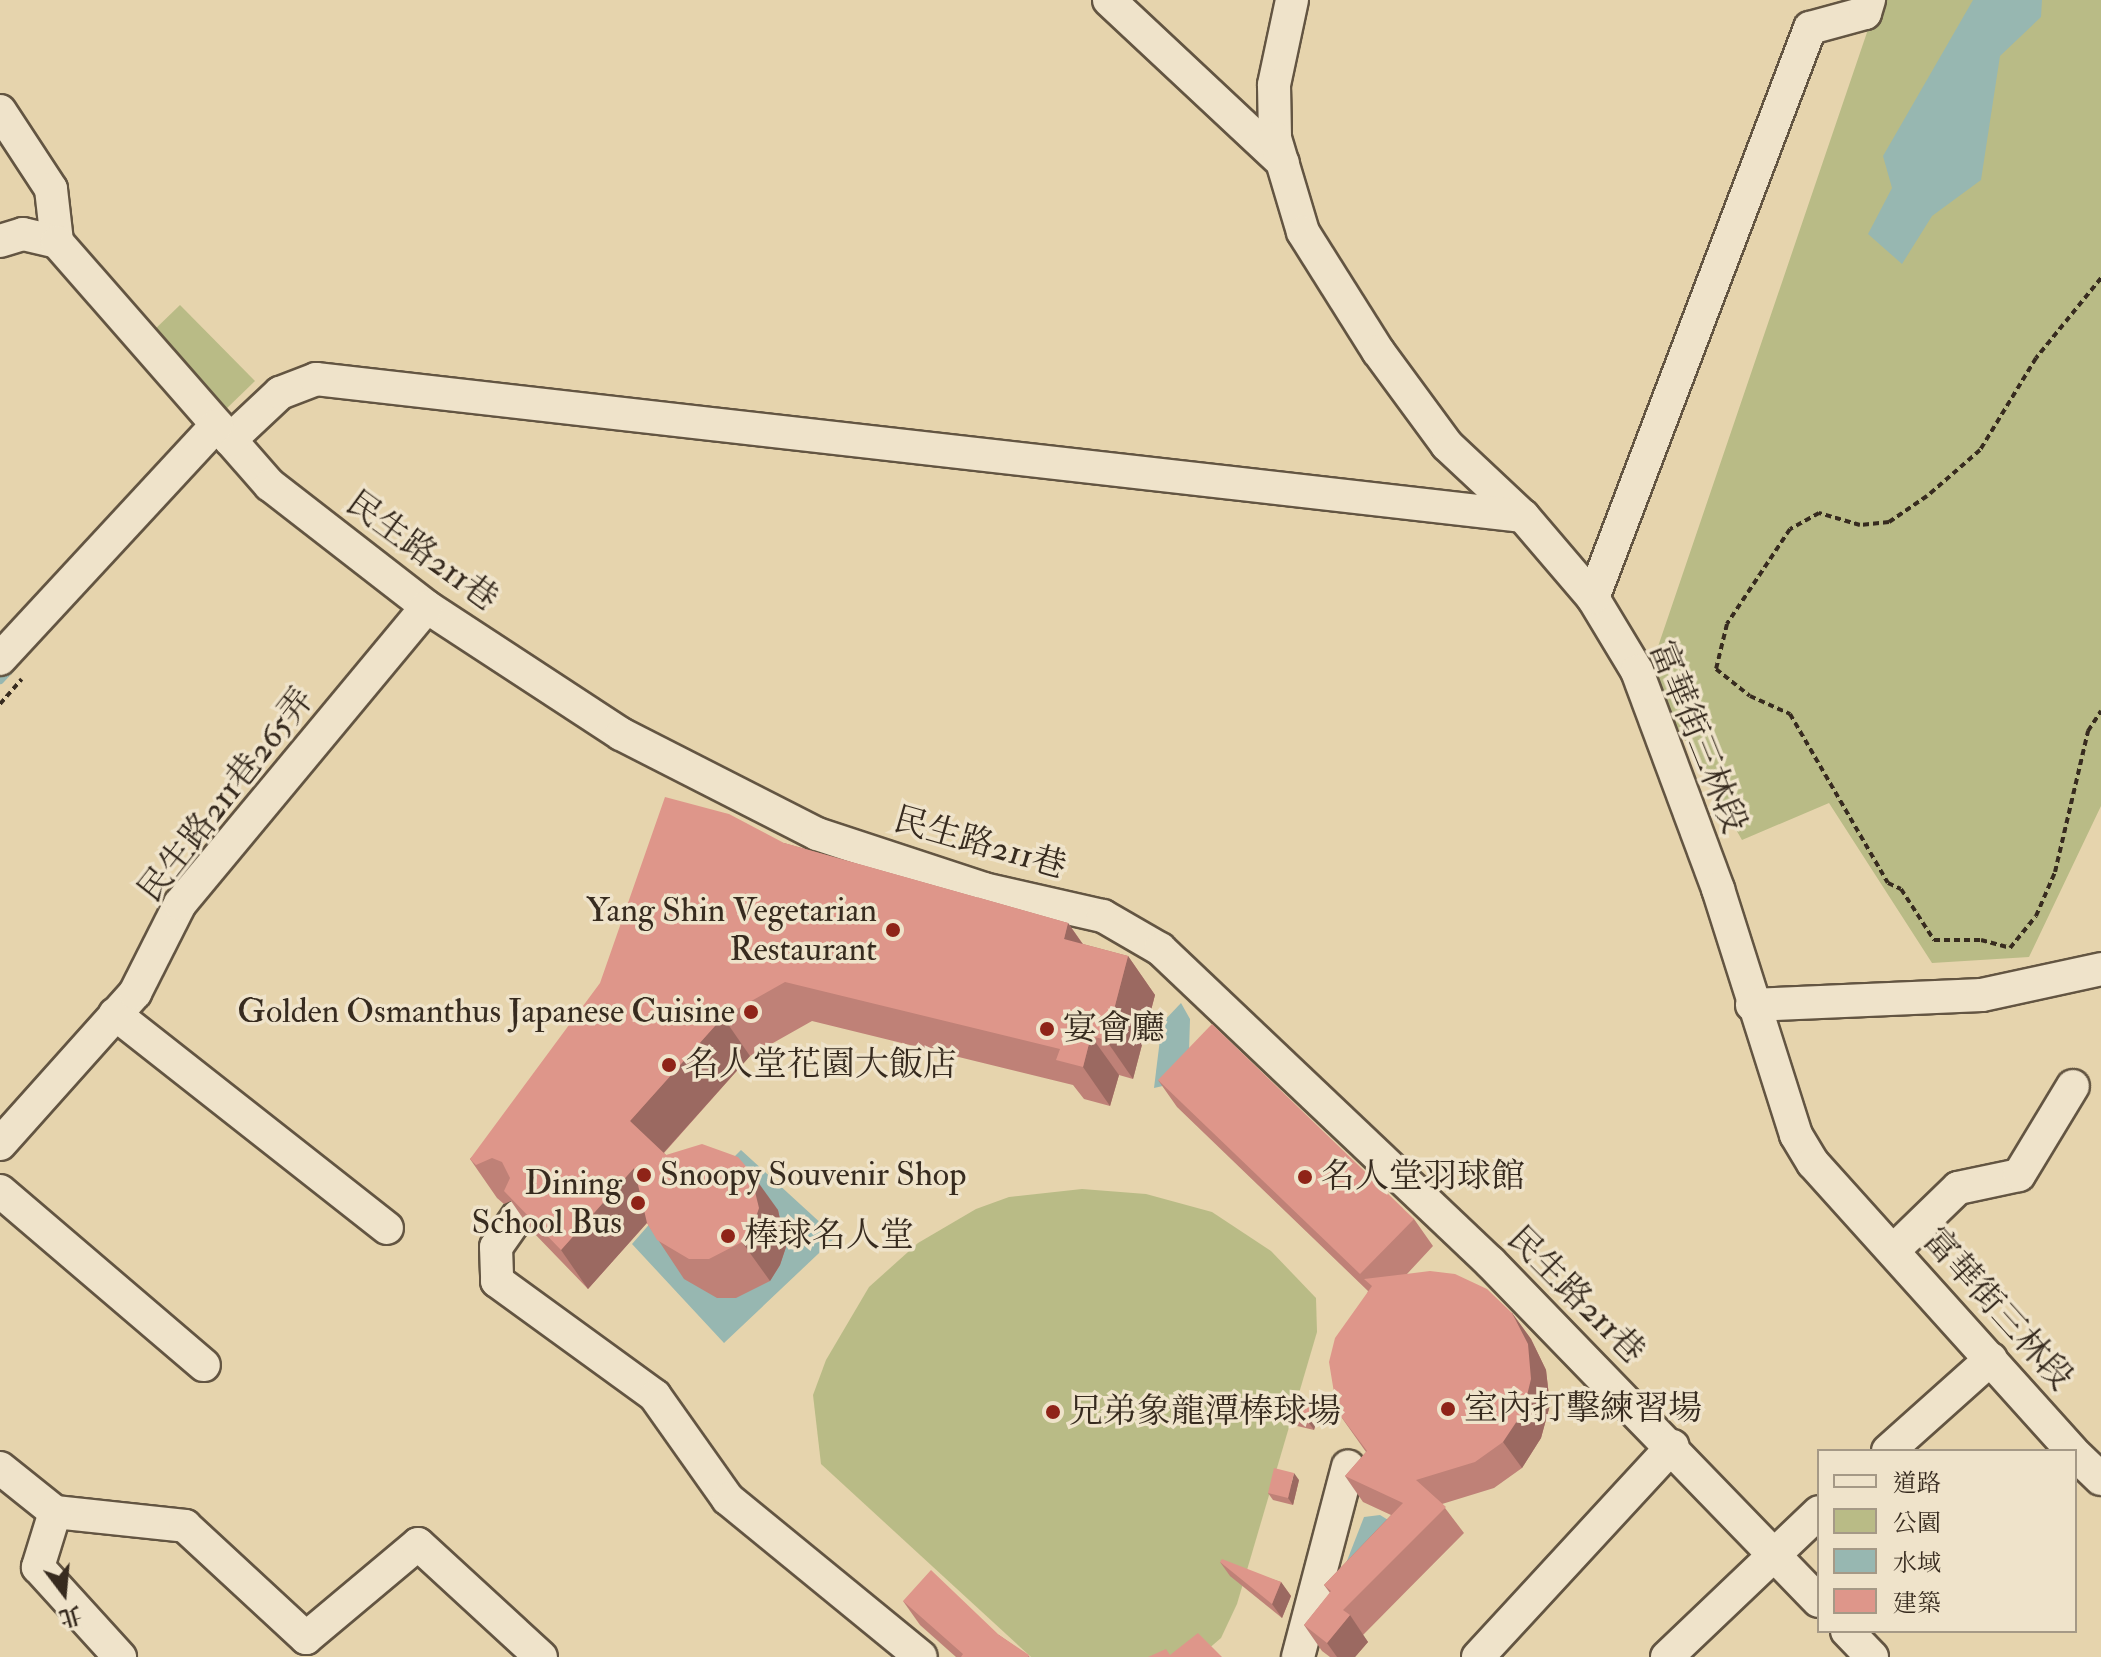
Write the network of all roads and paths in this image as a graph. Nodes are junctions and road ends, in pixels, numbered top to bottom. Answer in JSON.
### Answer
{"nodes":[{"id":1,"x":1109,"y":0,"type":"edge"},
{"id":2,"x":1292,"y":0,"type":"edge"},
{"id":3,"x":1869,"y":0,"type":"edge"},
{"id":4,"x":0,"y":111,"type":"edge"},
{"id":5,"x":1283,"y":163,"type":"junction"},
{"id":6,"x":0,"y":241,"type":"edge"},
{"id":7,"x":57,"y":242,"type":"junction"},
{"id":8,"x":2101,"y":278,"type":"edge"},
{"id":9,"x":223,"y":432,"type":"junction"},
{"id":10,"x":1523,"y":516,"type":"junction"},
{"id":11,"x":1593,"y":598,"type":"junction"},
{"id":12,"x":427,"y":607,"type":"junction"},
{"id":13,"x":0,"y":659,"type":"edge"},
{"id":14,"x":2101,"y":711,"type":"edge"},
{"id":15,"x":2101,"y":969,"type":"edge"},
{"id":16,"x":1752,"y":1005,"type":"junction"},
{"id":17,"x":115,"y":1014,"type":"junction"},
{"id":18,"x":2073,"y":1086,"type":"dead end"},
{"id":19,"x":0,"y":1144,"type":"edge"},
{"id":20,"x":0,"y":1191,"type":"edge"},
{"id":21,"x":518,"y":1216,"type":"edge"},
{"id":22,"x":387,"y":1228,"type":"dead end"},
{"id":23,"x":1894,"y":1250,"type":"junction"},
{"id":24,"x":1991,"y":1359,"type":"junction"},
{"id":25,"x":204,"y":1365,"type":"dead end"},
{"id":26,"x":1673,"y":1446,"type":"junction"},
{"id":27,"x":1890,"y":1449,"type":"edge"},
{"id":28,"x":2071,"y":1449,"type":"edge"},
{"id":29,"x":2077,"y":1455,"type":"edge"},
{"id":30,"x":1348,"y":1466,"type":"dead end"},
{"id":31,"x":0,"y":1468,"type":"edge"},
{"id":32,"x":2101,"y":1479,"type":"edge"},
{"id":33,"x":55,"y":1512,"type":"junction"},
{"id":34,"x":1817,"y":1514,"type":"edge"},
{"id":35,"x":1773,"y":1553,"type":"junction"},
{"id":36,"x":1817,"y":1599,"type":"edge"},
{"id":37,"x":1849,"y":1633,"type":"edge"},
{"id":38,"x":120,"y":1657,"type":"edge"},
{"id":39,"x":541,"y":1657,"type":"edge"},
{"id":40,"x":921,"y":1657,"type":"edge"},
{"id":41,"x":1298,"y":1657,"type":"edge"},
{"id":42,"x":1478,"y":1657,"type":"edge"},
{"id":43,"x":1667,"y":1657,"type":"edge"},
{"id":44,"x":1872,"y":1657,"type":"edge"}],
"edges":[{"from":1,"to":5,"type":"street"},
{"from":2,"to":5,"type":"street","name":"富華街三林段"},
{"from":3,"to":11,"type":"street"},
{"from":4,"to":7,"type":"street"},
{"from":5,"to":10,"type":"street","name":"富華街三林段"},
{"from":6,"to":7,"type":"street"},
{"from":7,"to":9,"type":"street","name":"民生路211巷"},
{"from":8,"to":14,"type":"path"},
{"from":9,"to":10,"type":"street"},
{"from":9,"to":12,"type":"street","name":"民生路211巷"},
{"from":9,"to":13,"type":"street"},
{"from":10,"to":11,"type":"street","name":"富華街三林段"},
{"from":11,"to":16,"type":"street","name":"富華街三林段"},
{"from":12,"to":17,"type":"street","name":"民生路211巷265弄"},
{"from":12,"to":26,"type":"street","name":"民生路211巷"},
{"from":15,"to":16,"type":"street"},
{"from":16,"to":23,"type":"street","name":"富華街三林段"},
{"from":17,"to":19,"type":"street","name":"民生路211巷265弄"},
{"from":17,"to":22,"type":"street"},
{"from":18,"to":23,"type":"street"},
{"from":20,"to":25,"type":"street"},
{"from":21,"to":40,"type":"street"},
{"from":23,"to":24,"type":"street","name":"富華街三林段"},
{"from":24,"to":27,"type":"street"},
{"from":24,"to":28,"type":"street","name":"富華街三林段"},
{"from":26,"to":35,"type":"street","name":"民生路211巷"},
{"from":26,"to":42,"type":"street"},
{"from":29,"to":32,"type":"street","name":"富華街三林段"},
{"from":30,"to":41,"type":"street"},
{"from":31,"to":33,"type":"street"},
{"from":33,"to":38,"type":"street"},
{"from":33,"to":39,"type":"street"},
{"from":34,"to":35,"type":"street"},
{"from":35,"to":36,"type":"street","name":"民生路211巷"},
{"from":35,"to":43,"type":"street"},
{"from":37,"to":44,"type":"street"}]}
